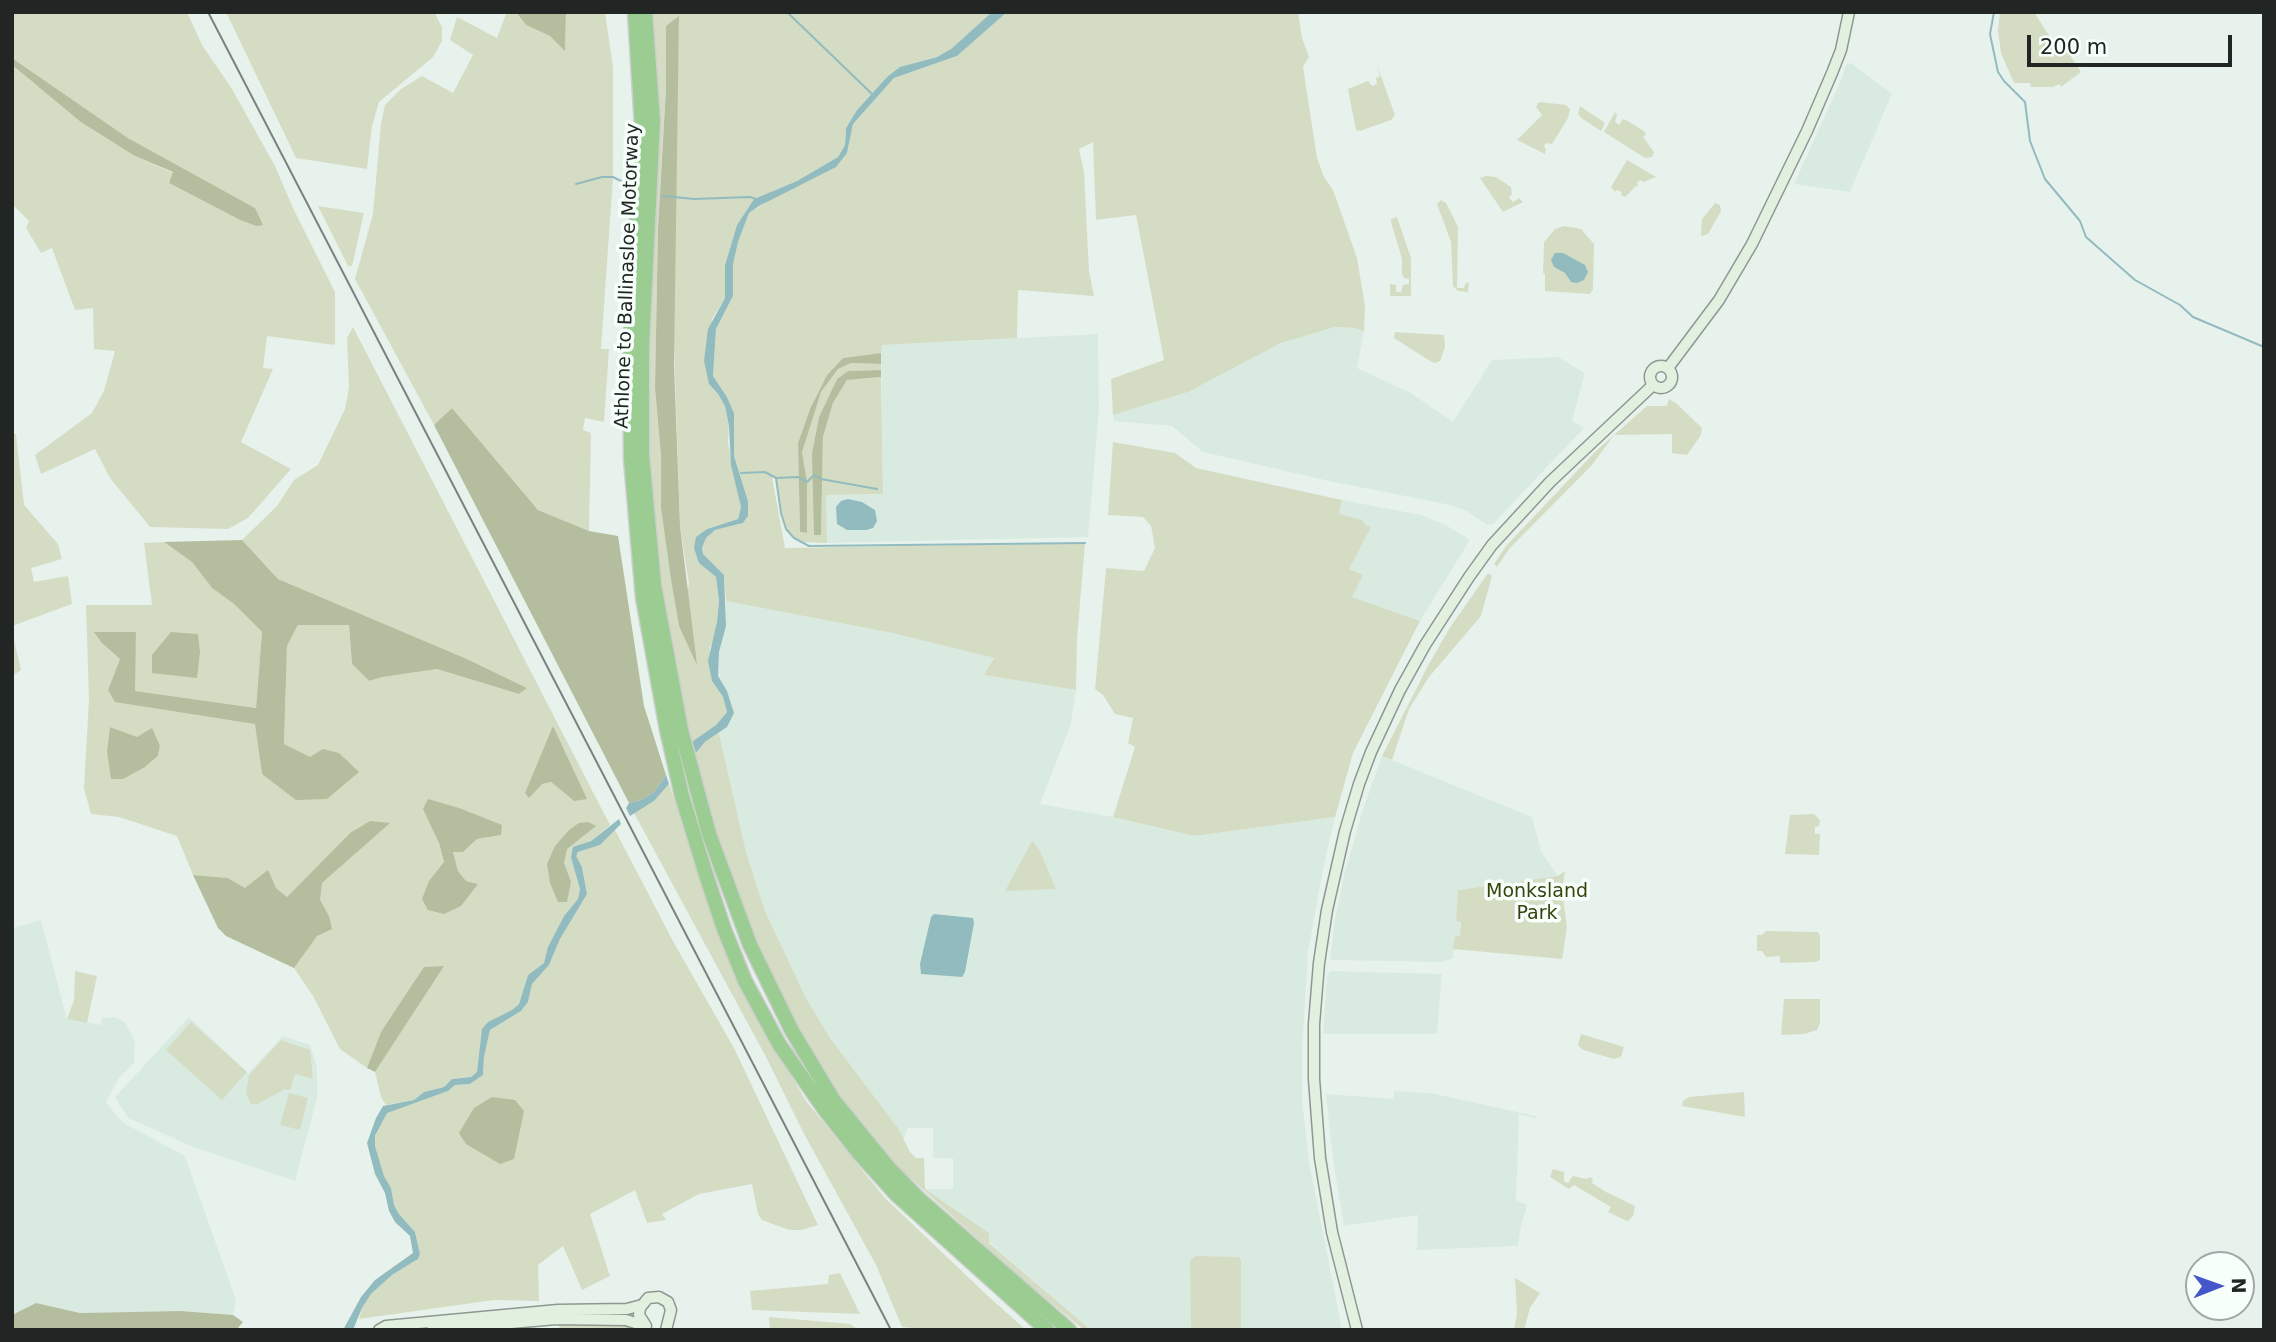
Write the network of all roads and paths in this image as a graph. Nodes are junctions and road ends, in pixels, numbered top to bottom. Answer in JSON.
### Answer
{"nodes":[{"id":1,"x":635,"y":12,"type":"edge"},
{"id":2,"x":645,"y":12,"type":"edge"},
{"id":3,"x":1849,"y":12,"type":"edge"},
{"id":4,"x":642,"y":1305,"type":"junction"},
{"id":5,"x":666,"y":1327,"type":"edge"},
{"id":6,"x":648,"y":1328,"type":"edge"},
{"id":7,"x":379,"y":1330,"type":"edge"},
{"id":8,"x":432,"y":1330,"type":"edge"},
{"id":9,"x":1047,"y":1330,"type":"edge"},
{"id":10,"x":1069,"y":1330,"type":"edge"},
{"id":11,"x":1357,"y":1330,"type":"edge"}],
"edges":[{"from":1,"to":9,"type":"highway","name":"Athlone to Ballinasloe Motorway"},
{"from":2,"to":10,"type":"highway","name":"Athlone to Ballinasloe Motorway"},
{"from":3,"to":11,"type":"main road"},
{"from":4,"to":5,"type":"main road"},
{"from":4,"to":6,"type":"main road"},
{"from":4,"to":7,"type":"main road"},
{"from":5,"to":6,"type":"main road"},
{"from":6,"to":8,"type":"main road"}]}
